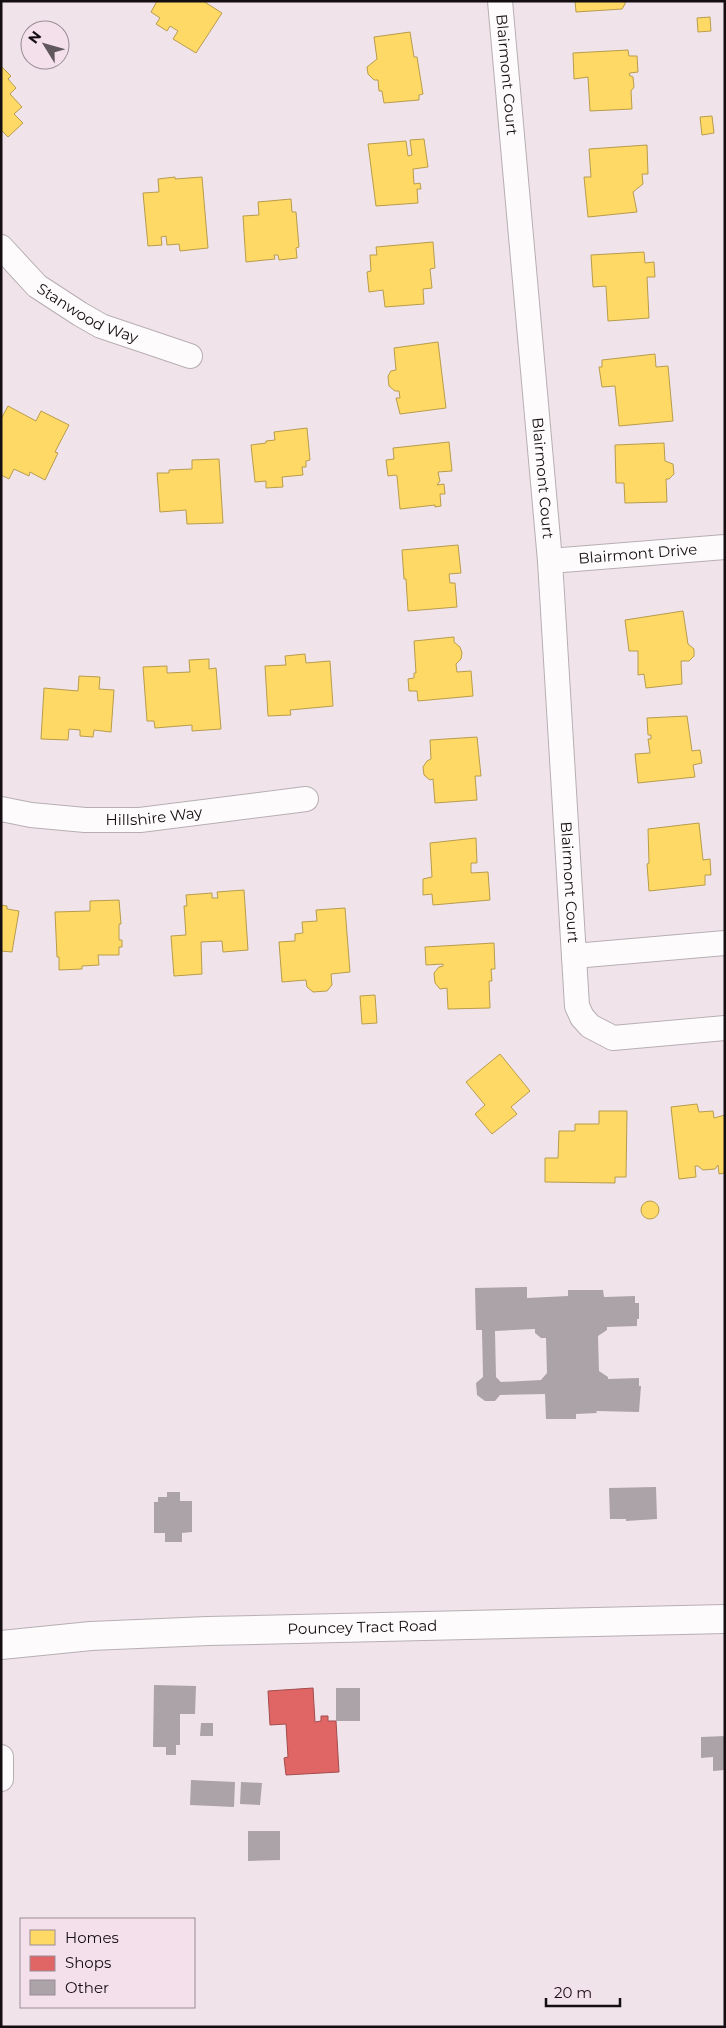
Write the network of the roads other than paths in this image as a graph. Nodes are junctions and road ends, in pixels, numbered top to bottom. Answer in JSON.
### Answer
{"nodes":[{"id":1,"x":500,"y":1,"type":"edge"},
{"id":2,"x":1,"y":248,"type":"edge"},
{"id":3,"x":190,"y":356,"type":"dead end"},
{"id":4,"x":725,"y":547,"type":"edge"},
{"id":5,"x":550,"y":561,"type":"junction"},
{"id":6,"x":306,"y":799,"type":"dead end"},
{"id":7,"x":1,"y":809,"type":"edge"},
{"id":8,"x":725,"y":943,"type":"edge"},
{"id":9,"x":574,"y":956,"type":"junction"},
{"id":10,"x":725,"y":1028,"type":"edge"},
{"id":11,"x":725,"y":1619,"type":"edge"},
{"id":12,"x":1,"y":1645,"type":"edge"},
{"id":13,"x":1,"y":1757,"type":"edge"},
{"id":14,"x":1,"y":1779,"type":"edge"}],
"edges":[{"from":1,"to":5,"type":"street","name":"Blairmont Court"},
{"from":2,"to":3,"type":"street","name":"Stanwood Way"},
{"from":4,"to":5,"type":"street","name":"Blairmont Drive"},
{"from":5,"to":9,"type":"street","name":"Blairmont Court"},
{"from":6,"to":7,"type":"street","name":"Hillshire Way"},
{"from":8,"to":9,"type":"street","name":"Blairmont Court"},
{"from":9,"to":10,"type":"street","name":"Blairmont Court"},
{"from":11,"to":12,"type":"main road","name":"Pouncey Tract Road"},
{"from":13,"to":14,"type":"street"}]}
